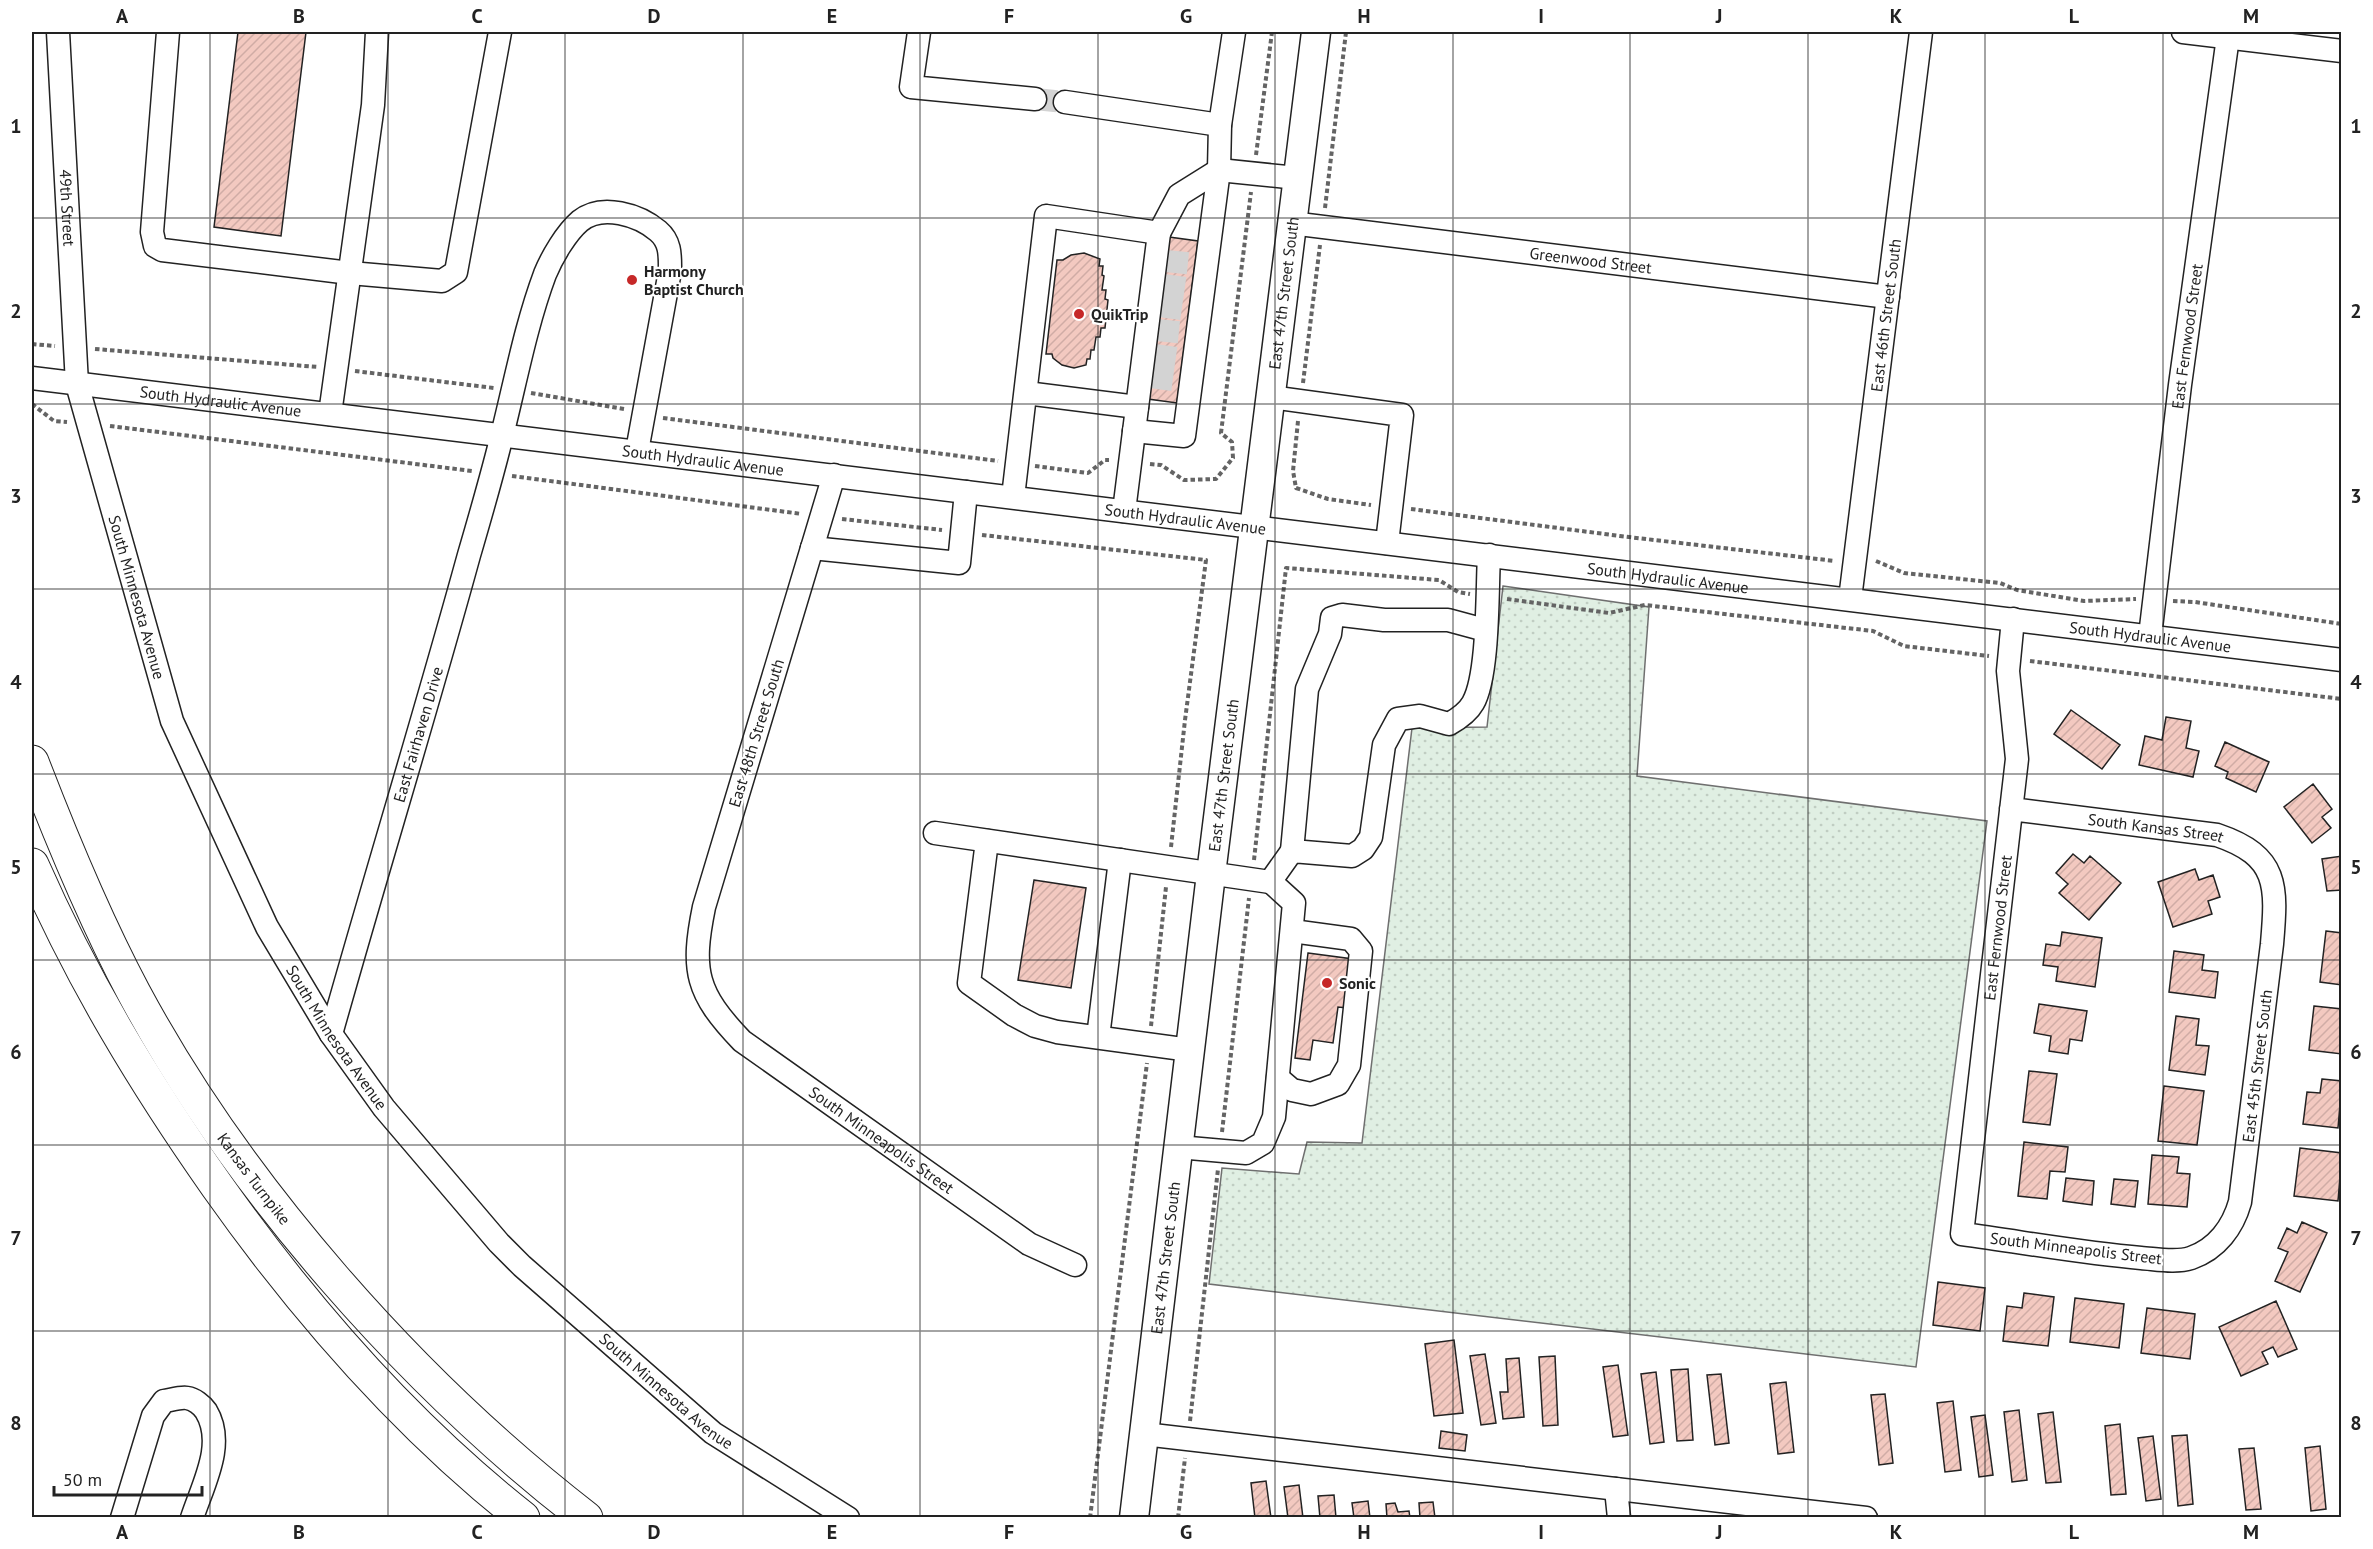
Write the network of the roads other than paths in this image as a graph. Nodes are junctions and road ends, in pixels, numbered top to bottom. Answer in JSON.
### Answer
{"nodes":[{"id":1,"x":58,"y":32,"type":"edge"},
{"id":2,"x":168,"y":32,"type":"edge"},
{"id":3,"x":377,"y":32,"type":"edge"},
{"id":4,"x":500,"y":32,"type":"edge"},
{"id":5,"x":919,"y":32,"type":"edge"},
{"id":6,"x":1234,"y":32,"type":"edge"},
{"id":7,"x":1316,"y":32,"type":"edge"},
{"id":8,"x":1921,"y":32,"type":"edge"},
{"id":9,"x":2183,"y":32,"type":"edge"},
{"id":10,"x":2228,"y":37,"type":"junction"},
{"id":11,"x":2342,"y":51,"type":"edge"},
{"id":12,"x":1035,"y":99,"type":"tunnel mouth"},
{"id":13,"x":1065,"y":102,"type":"tunnel mouth"},
{"id":14,"x":1220,"y":125,"type":"junction"},
{"id":15,"x":1219,"y":170,"type":"junction"},
{"id":16,"x":1297,"y":178,"type":"junction"},
{"id":17,"x":1292,"y":223,"type":"junction"},
{"id":18,"x":1159,"y":233,"type":"junction"},
{"id":19,"x":350,"y":273,"type":"junction"},
{"id":20,"x":1888,"y":297,"type":"junction"},
{"id":21,"x":32,"y":378,"type":"edge"},
{"id":22,"x":77,"y":384,"type":"junction"},
{"id":23,"x":1026,"y":393,"type":"junction"},
{"id":24,"x":1270,"y":397,"type":"junction"},
{"id":25,"x":1137,"y":407,"type":"junction"},
{"id":26,"x":330,"y":414,"type":"junction"},
{"id":27,"x":1134,"y":431,"type":"junction"},
{"id":28,"x":502,"y":434,"type":"junction"},
{"id":29,"x":637,"y":451,"type":"junction"},
{"id":30,"x":834,"y":476,"type":"junction"},
{"id":31,"x":966,"y":492,"type":"junction"},
{"id":32,"x":1013,"y":497,"type":"junction"},
{"id":33,"x":1124,"y":511,"type":"junction"},
{"id":34,"x":1254,"y":526,"type":"junction"},
{"id":35,"x":1387,"y":543,"type":"junction"},
{"id":36,"x":812,"y":548,"type":"junction"},
{"id":37,"x":1489,"y":555,"type":"junction"},
{"id":38,"x":1850,"y":599,"type":"junction"},
{"id":39,"x":2013,"y":619,"type":"junction"},
{"id":40,"x":1485,"y":630,"type":"junction"},
{"id":41,"x":2150,"y":636,"type":"junction"},
{"id":42,"x":2342,"y":660,"type":"edge"},
{"id":43,"x":32,"y":762,"type":"edge"},
{"id":44,"x":2011,"y":809,"type":"junction"},
{"id":45,"x":935,"y":833,"type":"dead end"},
{"id":46,"x":987,"y":841,"type":"junction"},
{"id":47,"x":1292,"y":851,"type":"junction"},
{"id":48,"x":1120,"y":860,"type":"junction"},
{"id":49,"x":32,"y":865,"type":"edge"},
{"id":50,"x":1210,"y":874,"type":"junction"},
{"id":51,"x":1261,"y":881,"type":"junction"},
{"id":52,"x":2273,"y":887,"type":"joint"},
{"id":53,"x":1292,"y":932,"type":"junction"},
{"id":54,"x":706,"y":993,"type":"joint"},
{"id":55,"x":331,"y":1034,"type":"junction"},
{"id":56,"x":1098,"y":1037,"type":"junction"},
{"id":57,"x":1190,"y":1050,"type":"junction"},
{"id":58,"x":1278,"y":1078,"type":"junction"},
{"id":59,"x":1178,"y":1147,"type":"junction"},
{"id":60,"x":1962,"y":1234,"type":"joint"},
{"id":61,"x":2221,"y":1240,"type":"joint"},
{"id":62,"x":1075,"y":1265,"type":"dead end"},
{"id":63,"x":1144,"y":1434,"type":"junction"},
{"id":64,"x":1616,"y":1489,"type":"junction"},
{"id":65,"x":122,"y":1518,"type":"edge"},
{"id":66,"x":192,"y":1518,"type":"edge"},
{"id":67,"x":523,"y":1518,"type":"edge"},
{"id":68,"x":586,"y":1518,"type":"edge"},
{"id":69,"x":848,"y":1518,"type":"edge"},
{"id":70,"x":1134,"y":1518,"type":"edge"},
{"id":71,"x":1619,"y":1518,"type":"edge"},
{"id":72,"x":1866,"y":1518,"type":"edge"}],
"edges":[{"from":1,"to":22,"type":"street","name":"49th Street"},
{"from":2,"to":19,"type":"street"},
{"from":3,"to":19,"type":"street"},
{"from":4,"to":19,"type":"street"},
{"from":5,"to":12,"type":"street"},
{"from":6,"to":14,"type":"street"},
{"from":7,"to":16,"type":"main road","name":"East 47th Street South"},
{"from":8,"to":20,"type":"street","name":"East 46th Street South"},
{"from":9,"to":10,"type":"street"},
{"from":10,"to":11,"type":"street"},
{"from":10,"to":41,"type":"street","name":"East Fernwood Street"},
{"from":13,"to":14,"type":"street"},
{"from":14,"to":15,"type":"street"},
{"from":15,"to":16,"type":"street"},
{"from":15,"to":18,"type":"street"},
{"from":15,"to":27,"type":"street"},
{"from":16,"to":17,"type":"main road","name":"East 47th Street South"},
{"from":17,"to":20,"type":"street","name":"Greenwood Street"},
{"from":17,"to":24,"type":"main road","name":"East 47th Street South"},
{"from":18,"to":23,"type":"street"},
{"from":18,"to":25,"type":"street"},
{"from":19,"to":26,"type":"street"},
{"from":20,"to":38,"type":"street","name":"East 46th Street South"},
{"from":21,"to":22,"type":"street","name":"South Hydraulic Avenue"},
{"from":22,"to":26,"type":"street","name":"South Hydraulic Avenue"},
{"from":22,"to":55,"type":"street","name":"South Minnesota Avenue"},
{"from":23,"to":25,"type":"street"},
{"from":23,"to":32,"type":"street"},
{"from":24,"to":34,"type":"main road","name":"East 47th Street South"},
{"from":24,"to":35,"type":"street"},
{"from":25,"to":27,"type":"street"},
{"from":26,"to":28,"type":"street","name":"South Hydraulic Avenue"},
{"from":27,"to":33,"type":"street"},
{"from":28,"to":29,"type":"street","name":"South Hydraulic Avenue"},
{"from":28,"to":29,"type":"street","name":"East Fairhaven Drive"},
{"from":28,"to":55,"type":"street","name":"East Fairhaven Drive"},
{"from":29,"to":30,"type":"street","name":"South Hydraulic Avenue"},
{"from":30,"to":31,"type":"street","name":"South Hydraulic Avenue"},
{"from":30,"to":36,"type":"street","name":"East 48th Street South"},
{"from":31,"to":32,"type":"street","name":"South Hydraulic Avenue"},
{"from":31,"to":36,"type":"street"},
{"from":32,"to":33,"type":"street","name":"South Hydraulic Avenue"},
{"from":33,"to":34,"type":"street","name":"South Hydraulic Avenue"},
{"from":34,"to":35,"type":"street","name":"South Hydraulic Avenue"},
{"from":34,"to":50,"type":"main road","name":"East 47th Street South"},
{"from":35,"to":37,"type":"street","name":"South Hydraulic Avenue"},
{"from":36,"to":54,"type":"street","name":"East 48th Street South"},
{"from":37,"to":38,"type":"street","name":"South Hydraulic Avenue"},
{"from":37,"to":40,"type":"street"},
{"from":38,"to":39,"type":"street","name":"South Hydraulic Avenue"},
{"from":39,"to":41,"type":"street","name":"South Hydraulic Avenue"},
{"from":39,"to":44,"type":"street","name":"East Fernwood Street"},
{"from":40,"to":47,"type":"street"},
{"from":40,"to":47,"type":"street"},
{"from":41,"to":42,"type":"street","name":"South Hydraulic Avenue"},
{"from":43,"to":68,"type":"highway","name":"Kansas Turnpike"},
{"from":44,"to":52,"type":"street","name":"South Kansas Street"},
{"from":44,"to":60,"type":"street","name":"East Fernwood Street"},
{"from":45,"to":46,"type":"street"},
{"from":46,"to":48,"type":"street"},
{"from":46,"to":56,"type":"street"},
{"from":47,"to":51,"type":"street"},
{"from":48,"to":50,"type":"street"},
{"from":48,"to":56,"type":"street"},
{"from":49,"to":67,"type":"highway"},
{"from":50,"to":51,"type":"street"},
{"from":50,"to":57,"type":"main road","name":"East 47th Street South"},
{"from":51,"to":53,"type":"street"},
{"from":52,"to":61,"type":"street","name":"East 45th Street South"},
{"from":53,"to":58,"type":"street"},
{"from":53,"to":58,"type":"street"},
{"from":54,"to":62,"type":"street","name":"South Minneapolis Street"},
{"from":55,"to":69,"type":"street","name":"South Minnesota Avenue"},
{"from":56,"to":57,"type":"street"},
{"from":57,"to":59,"type":"main road","name":"East 47th Street South"},
{"from":58,"to":59,"type":"street"},
{"from":59,"to":63,"type":"main road","name":"East 47th Street South"},
{"from":60,"to":61,"type":"street","name":"South Minneapolis Street"},
{"from":63,"to":64,"type":"street"},
{"from":63,"to":70,"type":"main road","name":"East 47th Street South"},
{"from":64,"to":71,"type":"street"},
{"from":64,"to":72,"type":"street"},
{"from":65,"to":66,"type":"street"}]}
